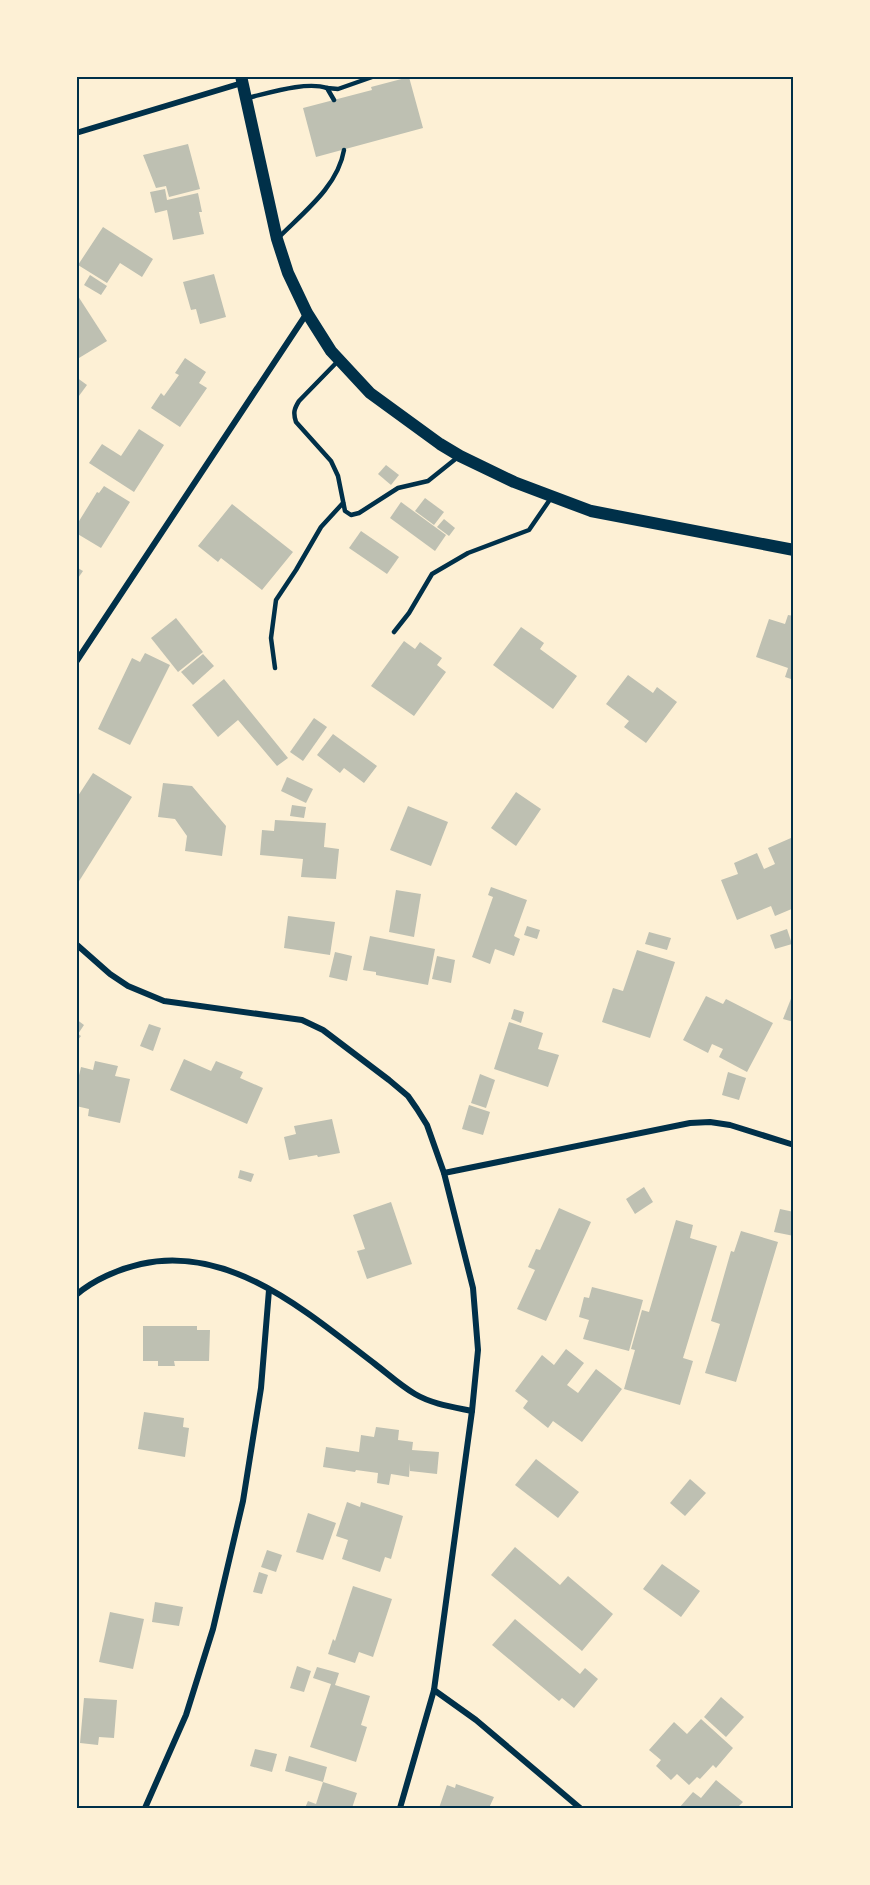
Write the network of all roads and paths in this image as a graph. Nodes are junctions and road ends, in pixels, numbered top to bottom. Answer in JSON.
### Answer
{"nodes":[{"id":1,"x":375,"y":76,"type":"edge"},
{"id":2,"x":242,"y":80,"type":"edge"},
{"id":3,"x":327,"y":88,"type":"junction"},
{"id":4,"x":247,"y":98,"type":"junction"},
{"id":5,"x":334,"y":100,"type":"dead end"},
{"id":6,"x":76,"y":133,"type":"edge"},
{"id":7,"x":344,"y":150,"type":"dead end"},
{"id":8,"x":277,"y":239,"type":"junction"},
{"id":9,"x":307,"y":313,"type":"junction"},
{"id":10,"x":339,"y":359,"type":"junction"},
{"id":11,"x":460,"y":456,"type":"junction"},
{"id":12,"x":552,"y":496,"type":"junction"},
{"id":13,"x":343,"y":503,"type":"junction"},
{"id":14,"x":794,"y":550,"type":"edge"},
{"id":15,"x":394,"y":632,"type":"dead end"},
{"id":16,"x":76,"y":662,"type":"edge"},
{"id":17,"x":274,"y":668,"type":"dead end"},
{"id":18,"x":76,"y":944,"type":"edge"},
{"id":19,"x":794,"y":1145,"type":"edge"},
{"id":20,"x":444,"y":1173,"type":"junction"},
{"id":21,"x":269,"y":1290,"type":"junction"},
{"id":22,"x":76,"y":1295,"type":"edge"},
{"id":23,"x":472,"y":1411,"type":"junction"},
{"id":24,"x":434,"y":1690,"type":"junction"},
{"id":25,"x":145,"y":1809,"type":"edge"},
{"id":26,"x":400,"y":1809,"type":"edge"},
{"id":27,"x":580,"y":1809,"type":"edge"}],
"edges":[{"from":1,"to":3,"type":"lane"},
{"from":2,"to":4,"type":"main road"},
{"from":2,"to":6,"type":"street"},
{"from":3,"to":4,"type":"lane"},
{"from":3,"to":5,"type":"lane"},
{"from":4,"to":8,"type":"main road"},
{"from":7,"to":8,"type":"lane"},
{"from":8,"to":9,"type":"main road"},
{"from":9,"to":10,"type":"main road"},
{"from":9,"to":16,"type":"street"},
{"from":10,"to":11,"type":"main road"},
{"from":10,"to":13,"type":"lane"},
{"from":11,"to":12,"type":"main road"},
{"from":11,"to":13,"type":"lane"},
{"from":12,"to":14,"type":"main road"},
{"from":12,"to":15,"type":"lane"},
{"from":13,"to":17,"type":"lane"},
{"from":18,"to":20,"type":"street"},
{"from":19,"to":20,"type":"street"},
{"from":20,"to":23,"type":"street"},
{"from":21,"to":22,"type":"street"},
{"from":21,"to":23,"type":"street"},
{"from":21,"to":25,"type":"street"},
{"from":23,"to":24,"type":"street"},
{"from":24,"to":26,"type":"street"},
{"from":24,"to":27,"type":"street"}]}
